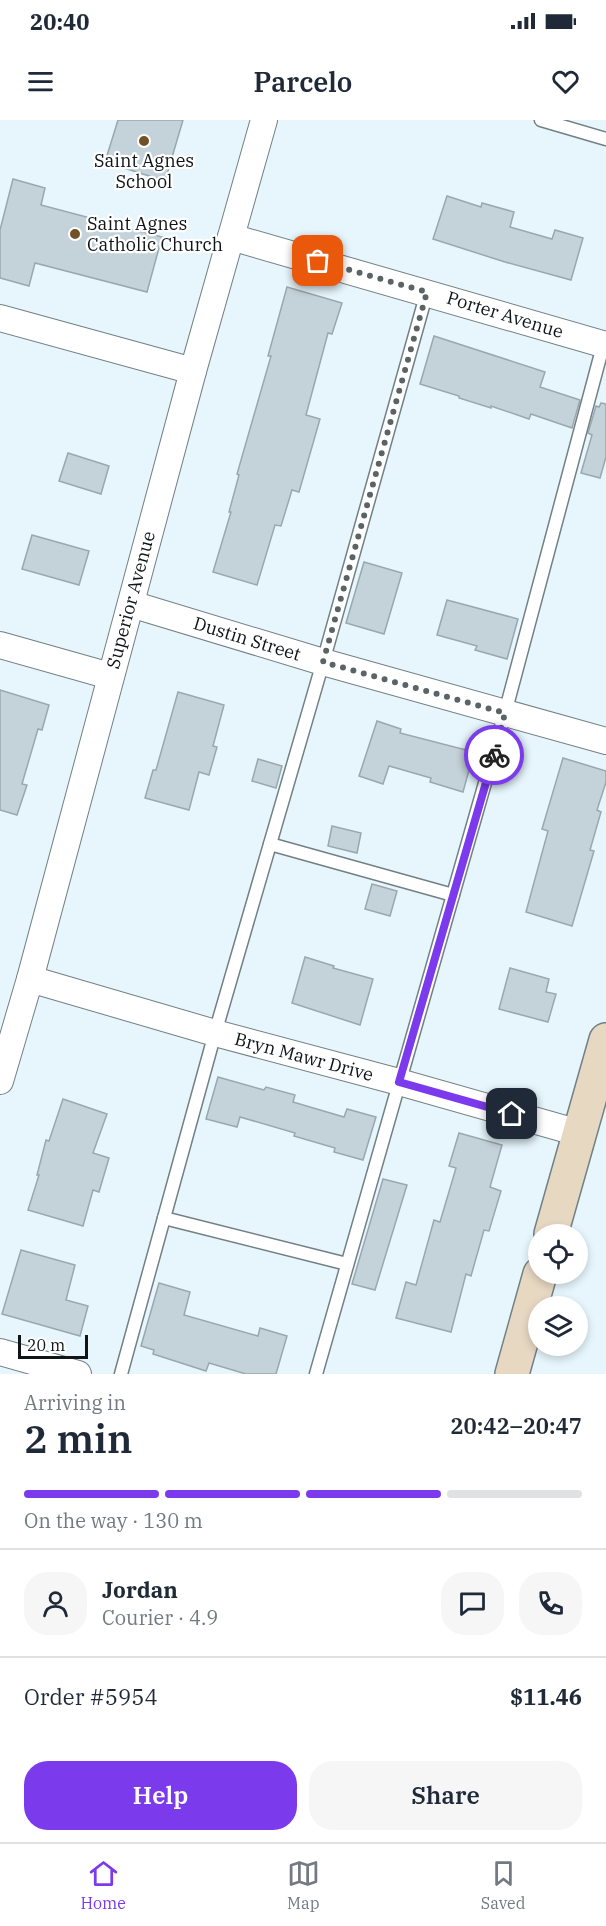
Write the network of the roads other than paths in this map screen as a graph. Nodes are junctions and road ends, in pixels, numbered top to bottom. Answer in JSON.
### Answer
{"nodes":[{"id":1,"x":264,"y":120,"type":"edge"},
{"id":2,"x":542,"y":120,"type":"edge"},
{"id":3,"x":606,"y":139,"type":"edge"},
{"id":4,"x":231,"y":237,"type":"junction"},
{"id":5,"x":427,"y":292,"type":"junction"},
{"id":6,"x":2,"y":322,"type":"edge"},
{"id":7,"x":605,"y":341,"type":"edge"},
{"id":8,"x":193,"y":371,"type":"junction"},
{"id":9,"x":130,"y":604,"type":"junction"},
{"id":10,"x":0,"y":645,"type":"edge"},
{"id":11,"x":323,"y":662,"type":"junction"},
{"id":12,"x":110,"y":676,"type":"junction"},
{"id":13,"x":505,"y":713,"type":"junction"},
{"id":14,"x":606,"y":741,"type":"edge"},
{"id":15,"x":270,"y":844,"type":"junction"},
{"id":16,"x":453,"y":895,"type":"junction"},
{"id":17,"x":30,"y":979,"type":"junction"},
{"id":18,"x":214,"y":1033,"type":"junction"},
{"id":19,"x":606,"y":1040,"type":"edge"},
{"id":20,"x":0,"y":1081,"type":"edge"},
{"id":21,"x":601,"y":1081,"type":"edge"},
{"id":22,"x":399,"y":1082,"type":"junction"},
{"id":23,"x":579,"y":1133,"type":"junction"},
{"id":24,"x":164,"y":1218,"type":"junction"},
{"id":25,"x":554,"y":1224,"type":"edge"},
{"id":26,"x":347,"y":1264,"type":"junction"},
{"id":27,"x":537,"y":1284,"type":"edge"},
{"id":28,"x":0,"y":1352,"type":"edge"},
{"id":29,"x":78,"y":1374,"type":"edge"},
{"id":30,"x":121,"y":1374,"type":"edge"},
{"id":31,"x":316,"y":1374,"type":"edge"},
{"id":32,"x":512,"y":1374,"type":"edge"}],
"edges":[{"from":1,"to":4,"type":"street","name":"Superior Avenue"},
{"from":2,"to":3,"type":"lane"},
{"from":4,"to":5,"type":"street","name":"Porter Avenue"},
{"from":4,"to":8,"type":"street","name":"Superior Avenue"},
{"from":5,"to":7,"type":"street","name":"Porter Avenue"},
{"from":5,"to":11,"type":"lane"},
{"from":6,"to":8,"type":"street"},
{"from":7,"to":13,"type":"lane"},
{"from":8,"to":9,"type":"street","name":"Superior Avenue"},
{"from":9,"to":11,"type":"street","name":"Dustin Street"},
{"from":9,"to":12,"type":"street","name":"Superior Avenue"},
{"from":10,"to":12,"type":"street"},
{"from":11,"to":13,"type":"street","name":"Dustin Street"},
{"from":11,"to":15,"type":"lane"},
{"from":12,"to":17,"type":"street","name":"Superior Avenue"},
{"from":13,"to":14,"type":"street","name":"Dustin Street"},
{"from":13,"to":16,"type":"lane"},
{"from":15,"to":16,"type":"lane"},
{"from":15,"to":18,"type":"lane"},
{"from":16,"to":22,"type":"lane"},
{"from":17,"to":18,"type":"street","name":"Bryn Mawr Drive"},
{"from":17,"to":20,"type":"street","name":"Superior Avenue"},
{"from":18,"to":22,"type":"street","name":"Bryn Mawr Drive"},
{"from":18,"to":24,"type":"lane"},
{"from":19,"to":21,"type":"street"},
{"from":21,"to":23,"type":"street"},
{"from":22,"to":23,"type":"street","name":"Bryn Mawr Drive"},
{"from":22,"to":26,"type":"lane"},
{"from":23,"to":25,"type":"street"},
{"from":24,"to":26,"type":"lane"},
{"from":24,"to":30,"type":"lane"},
{"from":26,"to":31,"type":"lane"},
{"from":27,"to":32,"type":"street"},
{"from":28,"to":29,"type":"street"}]}
